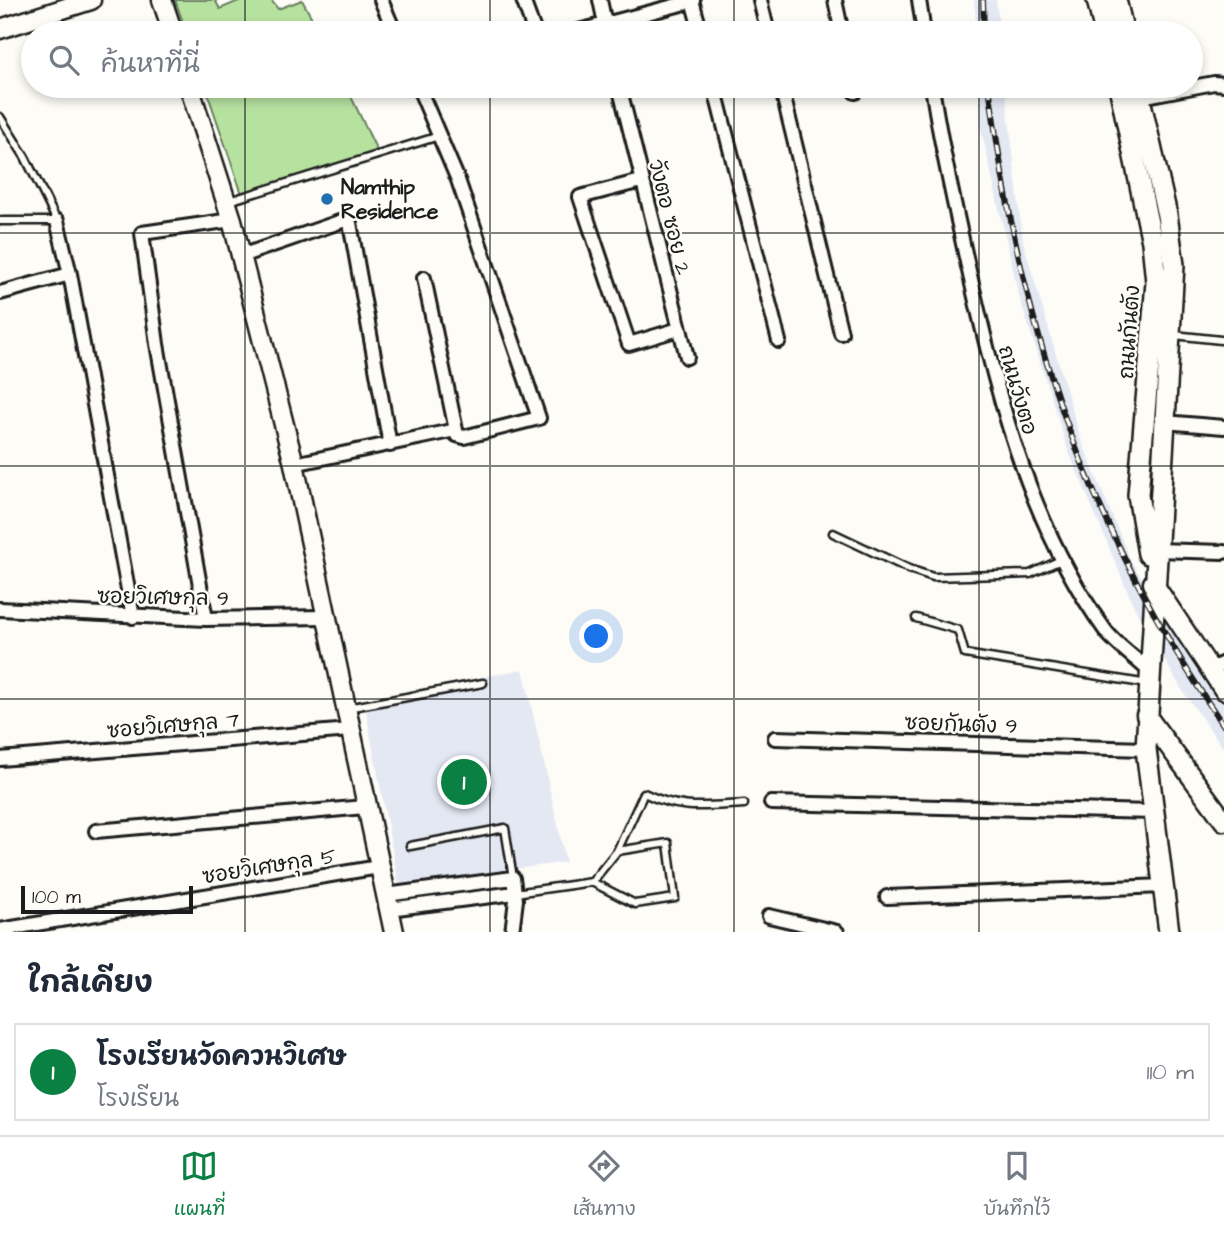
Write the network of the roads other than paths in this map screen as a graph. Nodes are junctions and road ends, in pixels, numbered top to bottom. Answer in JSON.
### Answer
{"nodes":[{"id":1,"x":52,"y":0,"type":"edge"},
{"id":2,"x":91,"y":0,"type":"edge"},
{"id":3,"x":162,"y":0,"type":"edge"},
{"id":4,"x":380,"y":0,"type":"edge"},
{"id":5,"x":523,"y":0,"type":"edge"},
{"id":6,"x":600,"y":0,"type":"edge"},
{"id":7,"x":760,"y":0,"type":"edge"},
{"id":8,"x":835,"y":0,"type":"edge"},
{"id":9,"x":919,"y":0,"type":"edge"},
{"id":10,"x":1097,"y":0,"type":"edge"},
{"id":11,"x":1116,"y":0,"type":"edge"},
{"id":12,"x":693,"y":1,"type":"edge"},
{"id":13,"x":0,"y":18,"type":"edge"},
{"id":14,"x":25,"y":21,"type":"edge"},
{"id":15,"x":169,"y":21,"type":"edge"},
{"id":16,"x":390,"y":21,"type":"edge"},
{"id":17,"x":531,"y":21,"type":"edge"},
{"id":18,"x":604,"y":21,"type":"edge"},
{"id":19,"x":631,"y":21,"type":"edge"},
{"id":20,"x":698,"y":21,"type":"edge"},
{"id":21,"x":765,"y":21,"type":"edge"},
{"id":22,"x":839,"y":21,"type":"edge"},
{"id":23,"x":922,"y":21,"type":"edge"},
{"id":24,"x":1102,"y":21,"type":"edge"},
{"id":25,"x":1121,"y":21,"type":"edge"},
{"id":26,"x":21,"y":22,"type":"edge"},
{"id":27,"x":0,"y":29,"type":"edge"},
{"id":28,"x":1224,"y":84,"type":"edge"},
{"id":29,"x":1203,"y":86,"type":"edge"},
{"id":30,"x":193,"y":98,"type":"edge"},
{"id":31,"x":423,"y":98,"type":"edge"},
{"id":32,"x":622,"y":98,"type":"edge"},
{"id":33,"x":717,"y":98,"type":"edge"},
{"id":34,"x":784,"y":98,"type":"edge"},
{"id":35,"x":934,"y":98,"type":"edge"},
{"id":36,"x":1130,"y":98,"type":"edge"},
{"id":37,"x":1131,"y":98,"type":"edge"},
{"id":38,"x":0,"y":117,"type":"edge"},
{"id":39,"x":439,"y":136,"type":"junction"},
{"id":40,"x":641,"y":181,"type":"junction"},
{"id":41,"x":227,"y":201,"type":"junction"},
{"id":42,"x":232,"y":220,"type":"junction"},
{"id":43,"x":0,"y":221,"type":"edge"},
{"id":44,"x":57,"y":221,"type":"junction"},
{"id":45,"x":241,"y":256,"type":"junction"},
{"id":46,"x":70,"y":274,"type":"junction"},
{"id":47,"x":424,"y":278,"type":"dead end"},
{"id":48,"x":0,"y":293,"type":"edge"},
{"id":49,"x":679,"y":328,"type":"junction"},
{"id":50,"x":841,"y":333,"type":"dead end"},
{"id":51,"x":1172,"y":335,"type":"junction"},
{"id":52,"x":1221,"y":340,"type":"dead end"},
{"id":53,"x":779,"y":341,"type":"dead end"},
{"id":54,"x":687,"y":357,"type":"dead end"},
{"id":55,"x":1164,"y":422,"type":"junction"},
{"id":56,"x":1224,"y":426,"type":"edge"},
{"id":57,"x":456,"y":430,"type":"junction"},
{"id":58,"x":390,"y":445,"type":"junction"},
{"id":59,"x":294,"y":464,"type":"junction"},
{"id":60,"x":833,"y":533,"type":"dead end"},
{"id":61,"x":1156,"y":550,"type":"junction"},
{"id":62,"x":1224,"y":552,"type":"edge"},
{"id":63,"x":1065,"y":559,"type":"junction"},
{"id":64,"x":1153,"y":583,"type":"junction"},
{"id":65,"x":0,"y":609,"type":"edge"},
{"id":66,"x":133,"y":617,"type":"junction"},
{"id":67,"x":325,"y":617,"type":"junction"},
{"id":68,"x":916,"y":618,"type":"dead end"},
{"id":69,"x":206,"y":619,"type":"junction"},
{"id":70,"x":1217,"y":666,"type":"edge"},
{"id":71,"x":1148,"y":677,"type":"junction"},
{"id":72,"x":483,"y":683,"type":"dead end"},
{"id":73,"x":1224,"y":690,"type":"edge"},
{"id":74,"x":345,"y":708,"type":"junction"},
{"id":75,"x":1146,"y":715,"type":"junction"},
{"id":76,"x":350,"y":730,"type":"junction"},
{"id":77,"x":775,"y":738,"type":"dead end"},
{"id":78,"x":1146,"y":749,"type":"junction"},
{"id":79,"x":0,"y":758,"type":"edge"},
{"id":80,"x":771,"y":803,"type":"dead end"},
{"id":81,"x":744,"y":804,"type":"dead end"},
{"id":82,"x":365,"y":807,"type":"junction"},
{"id":83,"x":1154,"y":812,"type":"junction"},
{"id":84,"x":1224,"y":821,"type":"edge"},
{"id":85,"x":96,"y":831,"type":"dead end"},
{"id":86,"x":410,"y":846,"type":"dead end"},
{"id":87,"x":617,"y":850,"type":"junction"},
{"id":88,"x":379,"y":867,"type":"junction"},
{"id":89,"x":513,"y":878,"type":"junction"},
{"id":90,"x":592,"y":882,"type":"junction"},
{"id":91,"x":1164,"y":887,"type":"junction"},
{"id":92,"x":515,"y":893,"type":"junction"},
{"id":93,"x":887,"y":897,"type":"dead end"},
{"id":94,"x":387,"y":902,"type":"junction"},
{"id":95,"x":769,"y":916,"type":"dead end"},
{"id":96,"x":0,"y":930,"type":"edge"},
{"id":97,"x":830,"y":931,"type":"edge"},
{"id":98,"x":394,"y":932,"type":"edge"},
{"id":99,"x":512,"y":932,"type":"edge"},
{"id":100,"x":1169,"y":932,"type":"edge"}],
"edges":[{"from":1,"to":13,"type":"street"},
{"from":2,"to":14,"type":"street"},
{"from":3,"to":15,"type":"street"},
{"from":4,"to":16,"type":"street"},
{"from":5,"to":17,"type":"street"},
{"from":6,"to":18,"type":"street"},
{"from":7,"to":21,"type":"street"},
{"from":8,"to":22,"type":"street"},
{"from":9,"to":23,"type":"street"},
{"from":10,"to":24,"type":"main road"},
{"from":11,"to":25,"type":"main road"},
{"from":12,"to":19,"type":"street"},
{"from":12,"to":20,"type":"street"},
{"from":26,"to":27,"type":"street"},
{"from":28,"to":29,"type":"street"},
{"from":30,"to":41,"type":"street"},
{"from":31,"to":39,"type":"street"},
{"from":32,"to":40,"type":"street","name":"วังตอ ซอย 2"},
{"from":33,"to":53,"type":"street"},
{"from":34,"to":50,"type":"street"},
{"from":35,"to":63,"type":"street","name":"ถนนวังตอ"},
{"from":36,"to":64,"type":"main road","name":"ถนนกันตัง"},
{"from":37,"to":51,"type":"main road","name":"ถนนกันตัง"},
{"from":38,"to":44,"type":"lane"},
{"from":39,"to":41,"type":"lane"},
{"from":39,"to":57,"type":"street"},
{"from":40,"to":49,"type":"street","name":"วังตอ ซอย 2"},
{"from":40,"to":49,"type":"street"},
{"from":41,"to":42,"type":"street"},
{"from":42,"to":45,"type":"street"},
{"from":42,"to":69,"type":"street"},
{"from":43,"to":44,"type":"lane"},
{"from":44,"to":46,"type":"street"},
{"from":45,"to":58,"type":"street"},
{"from":45,"to":59,"type":"street"},
{"from":46,"to":48,"type":"street"},
{"from":46,"to":66,"type":"street"},
{"from":47,"to":57,"type":"street"},
{"from":49,"to":54,"type":"street","name":"วังตอ ซอย 2"},
{"from":51,"to":52,"type":"lane"},
{"from":51,"to":55,"type":"main road","name":"ถนนกันตัง"},
{"from":55,"to":56,"type":"street"},
{"from":55,"to":61,"type":"main road","name":"ถนนกันตัง"},
{"from":57,"to":58,"type":"street"},
{"from":58,"to":59,"type":"street"},
{"from":59,"to":67,"type":"street"},
{"from":60,"to":63,"type":"lane"},
{"from":61,"to":62,"type":"street"},
{"from":61,"to":64,"type":"main road","name":"ถนนกันตัง"},
{"from":63,"to":71,"type":"street","name":"ถนนวังตอ"},
{"from":64,"to":70,"type":"street"},
{"from":64,"to":71,"type":"main road","name":"ถนนกันตัง"},
{"from":65,"to":66,"type":"street","name":"ซอยวิเศษกุล 9"},
{"from":66,"to":69,"type":"street","name":"ซอยวิเศษกุล 9"},
{"from":67,"to":69,"type":"street","name":"ซอยวิเศษกุล 9"},
{"from":67,"to":74,"type":"street"},
{"from":68,"to":71,"type":"lane"},
{"from":70,"to":73,"type":"street"},
{"from":71,"to":75,"type":"main road","name":"ถนนกันตัง"},
{"from":72,"to":74,"type":"lane"},
{"from":74,"to":76,"type":"street"},
{"from":75,"to":78,"type":"main road","name":"ถนนกันตัง"},
{"from":75,"to":84,"type":"street"},
{"from":76,"to":79,"type":"street","name":"ซอยวิเศษกุล 7"},
{"from":76,"to":82,"type":"street"},
{"from":77,"to":78,"type":"street","name":"ซอยกันตัง 9"},
{"from":78,"to":83,"type":"main road","name":"ถนนกันตัง"},
{"from":80,"to":83,"type":"street"},
{"from":81,"to":87,"type":"lane"},
{"from":82,"to":85,"type":"street"},
{"from":82,"to":88,"type":"street"},
{"from":83,"to":91,"type":"main road","name":"ถนนกันตัง"},
{"from":86,"to":89,"type":"lane"},
{"from":87,"to":90,"type":"lane"},
{"from":87,"to":90,"type":"lane"},
{"from":88,"to":94,"type":"street"},
{"from":88,"to":96,"type":"street","name":"ซอยวิเศษกุล 5"},
{"from":89,"to":92,"type":"street"},
{"from":89,"to":94,"type":"street"},
{"from":90,"to":92,"type":"lane"},
{"from":91,"to":93,"type":"street"},
{"from":91,"to":100,"type":"main road","name":"ถนนกันตัง"},
{"from":92,"to":94,"type":"street"},
{"from":92,"to":99,"type":"street"},
{"from":94,"to":98,"type":"street"},
{"from":95,"to":97,"type":"street"}]}
